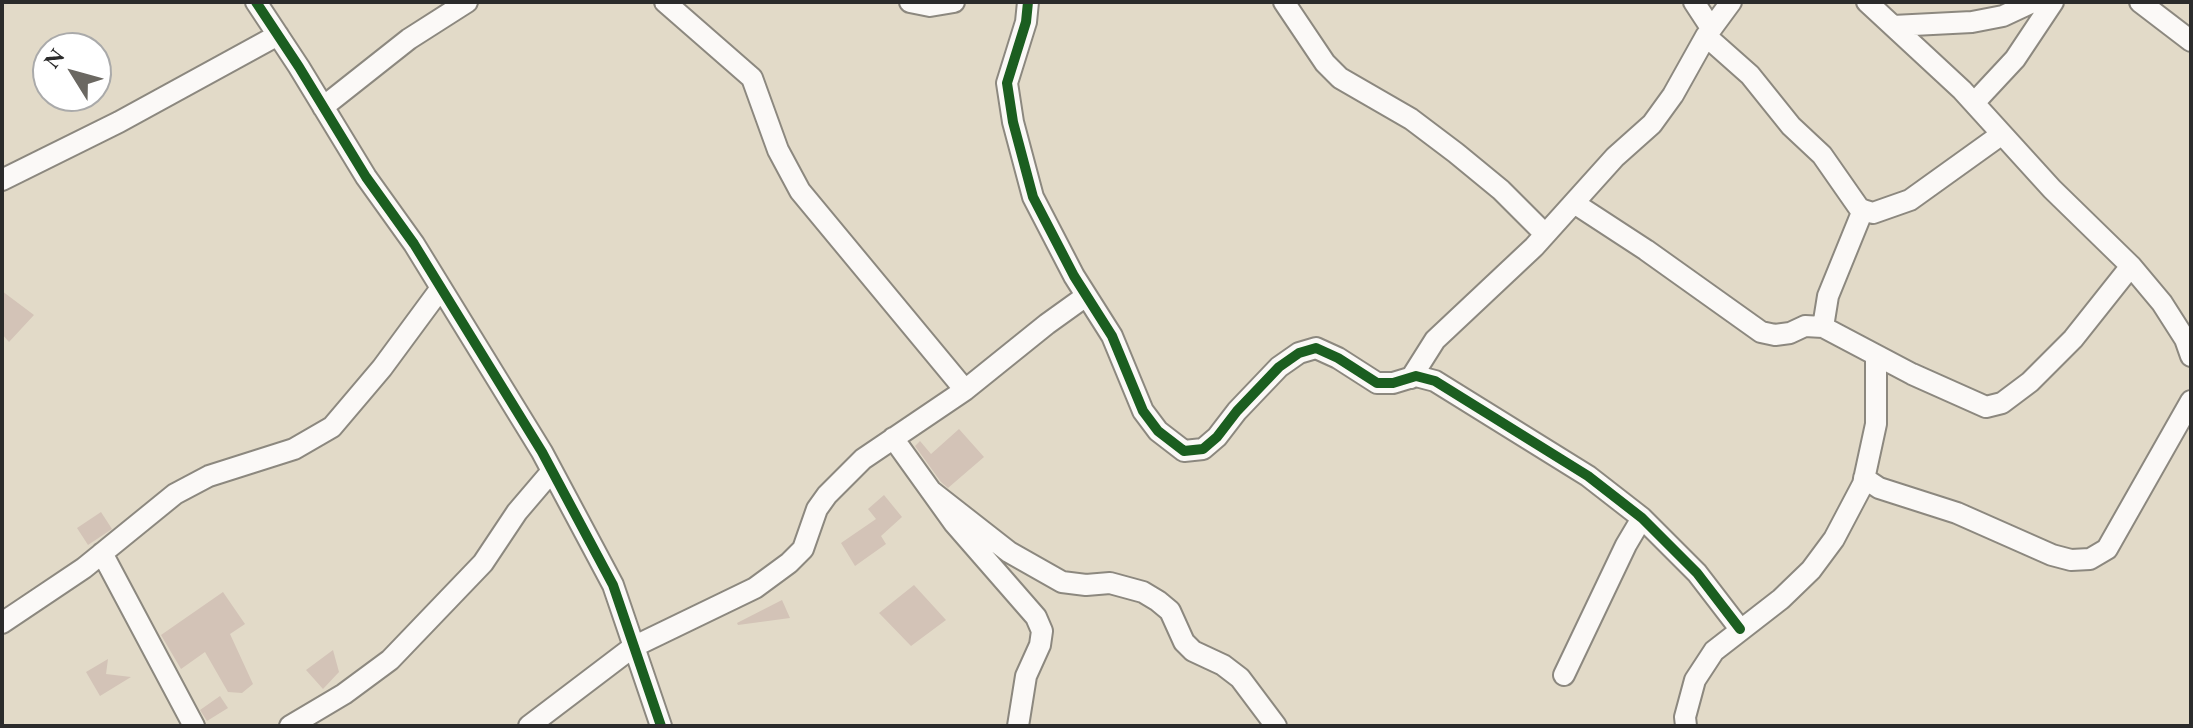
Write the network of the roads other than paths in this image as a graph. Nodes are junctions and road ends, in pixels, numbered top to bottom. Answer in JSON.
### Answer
{"nodes":[{"id":1,"x":256,"y":2,"type":"edge"},
{"id":2,"x":467,"y":2,"type":"edge"},
{"id":3,"x":665,"y":2,"type":"edge"},
{"id":4,"x":910,"y":2,"type":"edge"},
{"id":5,"x":954,"y":2,"type":"edge"},
{"id":6,"x":1028,"y":2,"type":"edge"},
{"id":7,"x":1284,"y":2,"type":"edge"},
{"id":8,"x":1694,"y":2,"type":"edge"},
{"id":9,"x":1731,"y":2,"type":"edge"},
{"id":10,"x":1867,"y":2,"type":"edge"},
{"id":11,"x":2033,"y":2,"type":"edge"},
{"id":12,"x":2053,"y":2,"type":"edge"},
{"id":13,"x":2140,"y":2,"type":"edge"},
{"id":14,"x":1893,"y":26,"type":"junction"},
{"id":15,"x":1709,"y":32,"type":"junction"},
{"id":16,"x":278,"y":35,"type":"junction"},
{"id":17,"x":2191,"y":41,"type":"edge"},
{"id":18,"x":1974,"y":103,"type":"junction"},
{"id":19,"x":323,"y":107,"type":"junction"},
{"id":20,"x":2002,"y":134,"type":"junction"},
{"id":21,"x":2,"y":180,"type":"edge"},
{"id":22,"x":1574,"y":203,"type":"junction"},
{"id":23,"x":1863,"y":210,"type":"junction"},
{"id":24,"x":1545,"y":234,"type":"junction"},
{"id":25,"x":2131,"y":266,"type":"junction"},
{"id":26,"x":441,"y":288,"type":"junction"},
{"id":27,"x":1086,"y":296,"type":"junction"},
{"id":28,"x":1823,"y":327,"type":"junction"},
{"id":29,"x":1876,"y":355,"type":"junction"},
{"id":30,"x":2191,"y":356,"type":"edge"},
{"id":31,"x":1411,"y":378,"type":"junction"},
{"id":32,"x":965,"y":390,"type":"junction"},
{"id":33,"x":2191,"y":401,"type":"edge"},
{"id":34,"x":893,"y":438,"type":"junction"},
{"id":35,"x":552,"y":471,"type":"junction"},
{"id":36,"x":1864,"y":478,"type":"junction"},
{"id":37,"x":931,"y":491,"type":"junction"},
{"id":38,"x":1642,"y":518,"type":"junction"},
{"id":39,"x":102,"y":553,"type":"junction"},
{"id":40,"x":2,"y":623,"type":"edge"},
{"id":41,"x":1740,"y":629,"type":"junction"},
{"id":42,"x":633,"y":647,"type":"junction"},
{"id":43,"x":1564,"y":675,"type":"dead end"},
{"id":44,"x":194,"y":726,"type":"edge"},
{"id":45,"x":290,"y":726,"type":"edge"},
{"id":46,"x":529,"y":726,"type":"edge"},
{"id":47,"x":661,"y":726,"type":"edge"},
{"id":48,"x":1018,"y":726,"type":"edge"},
{"id":49,"x":1276,"y":726,"type":"edge"},
{"id":50,"x":1686,"y":726,"type":"edge"}],
"edges":[{"from":1,"to":16,"type":"street"},
{"from":2,"to":19,"type":"street"},
{"from":3,"to":32,"type":"street"},
{"from":4,"to":5,"type":"street"},
{"from":6,"to":27,"type":"street"},
{"from":7,"to":24,"type":"street"},
{"from":8,"to":15,"type":"street"},
{"from":9,"to":15,"type":"street"},
{"from":10,"to":14,"type":"street"},
{"from":11,"to":14,"type":"street"},
{"from":12,"to":18,"type":"street"},
{"from":13,"to":17,"type":"street"},
{"from":14,"to":18,"type":"street"},
{"from":15,"to":22,"type":"street"},
{"from":15,"to":23,"type":"street"},
{"from":16,"to":19,"type":"street"},
{"from":16,"to":21,"type":"street"},
{"from":18,"to":20,"type":"street"},
{"from":19,"to":26,"type":"street"},
{"from":20,"to":23,"type":"street"},
{"from":20,"to":25,"type":"street"},
{"from":22,"to":24,"type":"street"},
{"from":22,"to":28,"type":"street"},
{"from":23,"to":28,"type":"street"},
{"from":24,"to":31,"type":"street"},
{"from":25,"to":29,"type":"street"},
{"from":25,"to":30,"type":"street"},
{"from":26,"to":35,"type":"street"},
{"from":26,"to":39,"type":"street"},
{"from":27,"to":31,"type":"street"},
{"from":27,"to":32,"type":"street"},
{"from":28,"to":29,"type":"street"},
{"from":29,"to":36,"type":"street"},
{"from":31,"to":38,"type":"street"},
{"from":32,"to":34,"type":"street"},
{"from":33,"to":36,"type":"street"},
{"from":34,"to":37,"type":"street"},
{"from":34,"to":42,"type":"street"},
{"from":35,"to":42,"type":"street"},
{"from":35,"to":45,"type":"street"},
{"from":36,"to":41,"type":"street"},
{"from":37,"to":48,"type":"street"},
{"from":37,"to":49,"type":"street"},
{"from":38,"to":41,"type":"street"},
{"from":38,"to":43,"type":"street"},
{"from":39,"to":40,"type":"street"},
{"from":39,"to":44,"type":"street"},
{"from":41,"to":50,"type":"street"},
{"from":42,"to":46,"type":"street"},
{"from":42,"to":47,"type":"street"}]}
